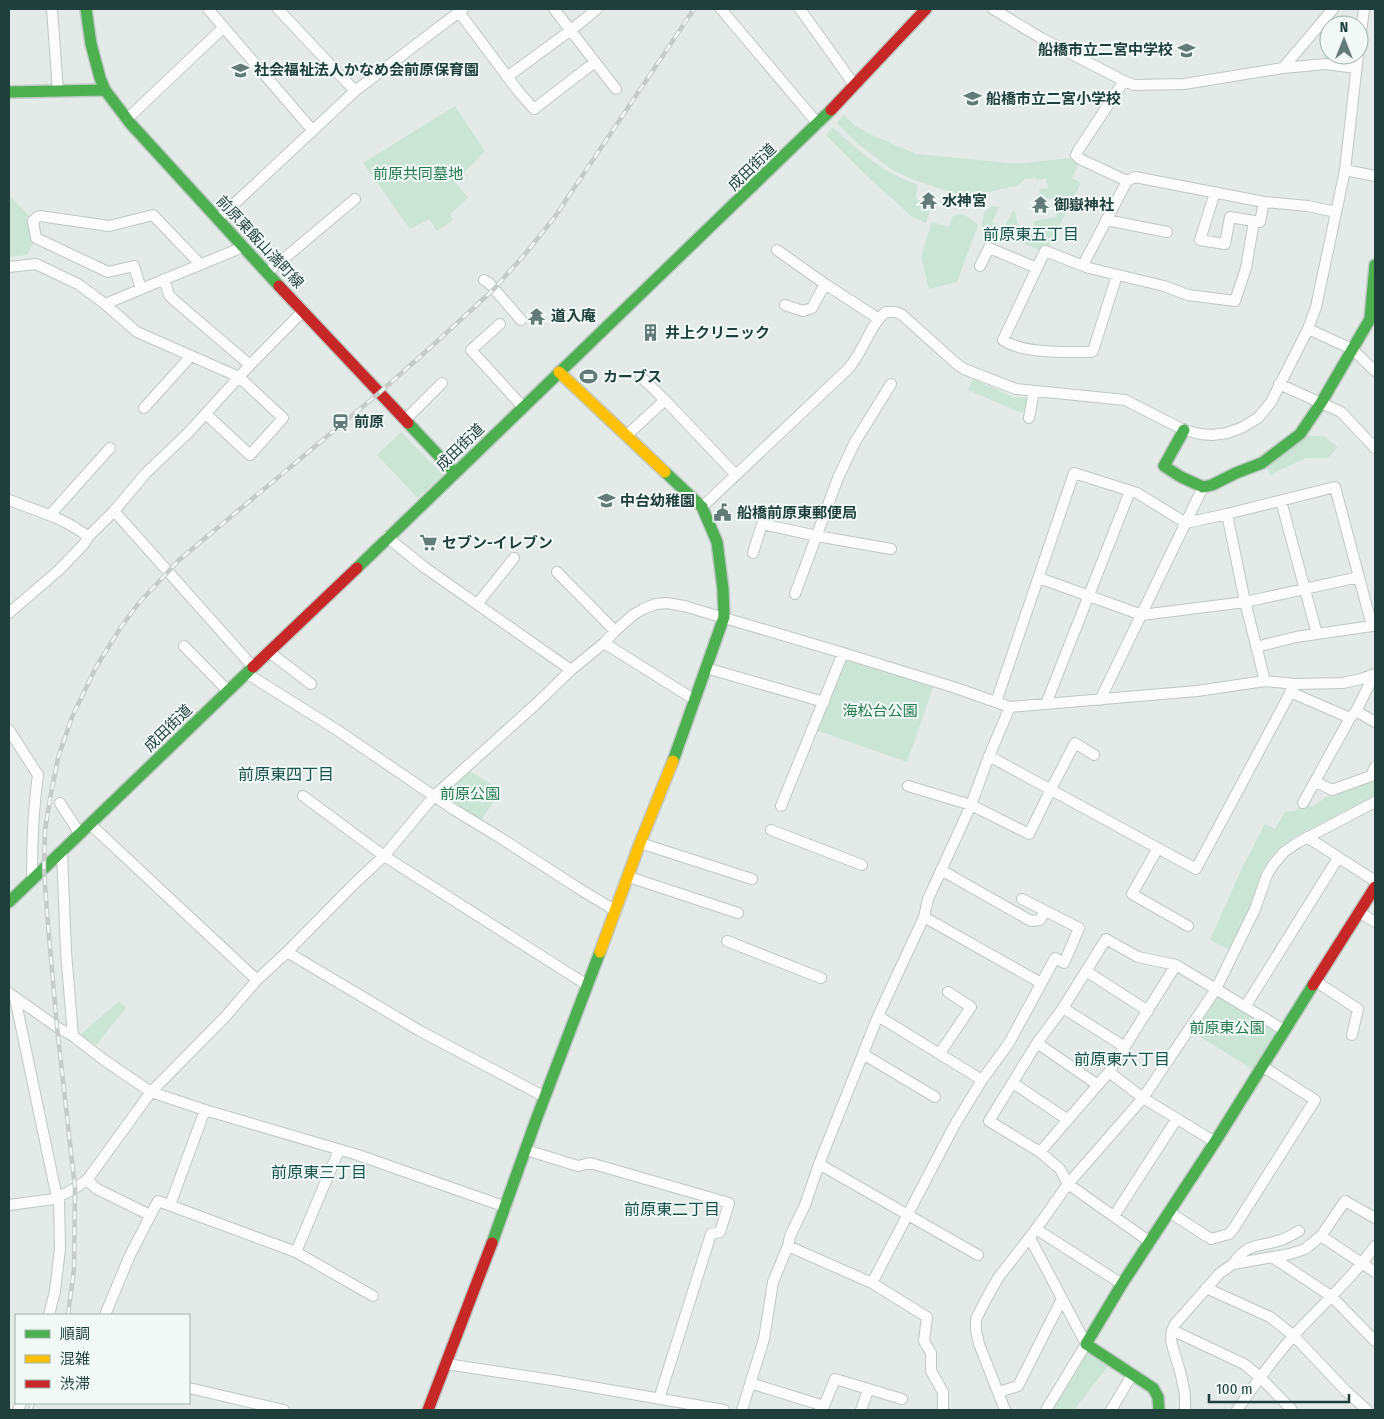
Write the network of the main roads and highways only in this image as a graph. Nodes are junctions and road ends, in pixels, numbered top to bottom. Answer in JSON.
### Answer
{"nodes":[{"id":1,"x":86,"y":9,"type":"edge"},
{"id":2,"x":926,"y":9,"type":"edge"},
{"id":3,"x":105,"y":90,"type":"junction"},
{"id":4,"x":9,"y":92,"type":"edge"},
{"id":5,"x":1375,"y":265,"type":"edge"},
{"id":6,"x":559,"y":372,"type":"junction"},
{"id":7,"x":1184,"y":430,"type":"road end"},
{"id":8,"x":455,"y":473,"type":"junction"},
{"id":9,"x":1375,"y":887,"type":"edge"},
{"id":10,"x":9,"y":902,"type":"edge"},
{"id":11,"x":428,"y":1410,"type":"edge"},
{"id":12,"x":1159,"y":1410,"type":"edge"}],
"edges":[{"from":1,"to":3,"type":"main road","name":"前原東飯山満町線"},
{"from":2,"to":6,"type":"main road","name":"成田街道"},
{"from":3,"to":4,"type":"main road"},
{"from":3,"to":8,"type":"main road","name":"前原東飯山満町線"},
{"from":5,"to":7,"type":"main road"},
{"from":6,"to":8,"type":"main road","name":"成田街道"},
{"from":6,"to":11,"type":"main road"},
{"from":8,"to":10,"type":"main road","name":"成田街道"},
{"from":9,"to":12,"type":"main road"}]}
